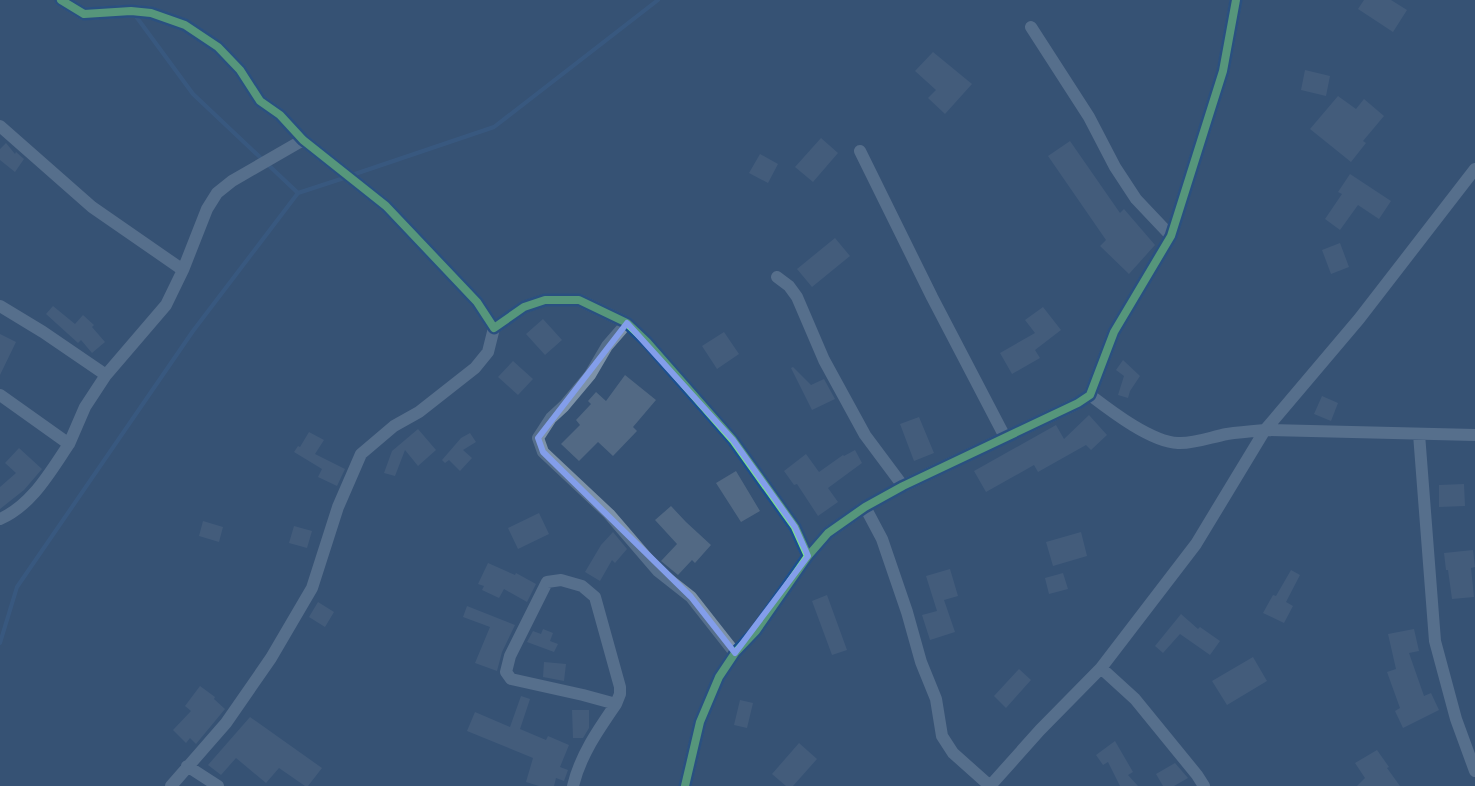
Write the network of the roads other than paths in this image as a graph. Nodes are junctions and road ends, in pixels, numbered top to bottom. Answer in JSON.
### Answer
{"nodes":[{"id":1,"x":61,"y":0,"type":"edge"},
{"id":2,"x":1236,"y":0,"type":"edge"},
{"id":3,"x":144,"y":6,"type":"edge"},
{"id":4,"x":1031,"y":27,"type":"dead end"},
{"id":5,"x":0,"y":126,"type":"edge"},
{"id":6,"x":303,"y":140,"type":"junction"},
{"id":7,"x":860,"y":151,"type":"dead end"},
{"id":8,"x":1475,"y":169,"type":"edge"},
{"id":9,"x":1171,"y":236,"type":"junction"},
{"id":10,"x":183,"y":270,"type":"junction"},
{"id":11,"x":777,"y":277,"type":"dead end"},
{"id":12,"x":0,"y":306,"type":"edge"},
{"id":13,"x":627,"y":323,"type":"junction"},
{"id":14,"x":494,"y":328,"type":"junction"},
{"id":15,"x":106,"y":375,"type":"junction"},
{"id":16,"x":0,"y":395,"type":"edge"},
{"id":17,"x":1090,"y":395,"type":"junction"},
{"id":18,"x":1265,"y":430,"type":"junction"},
{"id":19,"x":1419,"y":434,"type":"junction"},
{"id":20,"x":1475,"y":435,"type":"edge"},
{"id":21,"x":1005,"y":437,"type":"junction"},
{"id":22,"x":69,"y":444,"type":"junction"},
{"id":23,"x":903,"y":486,"type":"junction"},
{"id":24,"x":865,"y":507,"type":"junction"},
{"id":25,"x":0,"y":519,"type":"edge"},
{"id":26,"x":808,"y":556,"type":"junction"},
{"id":27,"x":735,"y":653,"type":"junction"},
{"id":28,"x":1101,"y":668,"type":"junction"},
{"id":29,"x":616,"y":704,"type":"junction"},
{"id":30,"x":187,"y":766,"type":"junction"},
{"id":31,"x":1475,"y":771,"type":"edge"},
{"id":32,"x":171,"y":786,"type":"edge"},
{"id":33,"x":218,"y":786,"type":"edge"},
{"id":34,"x":573,"y":786,"type":"edge"},
{"id":35,"x":685,"y":786,"type":"edge"},
{"id":36,"x":990,"y":786,"type":"edge"},
{"id":37,"x":1204,"y":786,"type":"edge"}],
"edges":[{"from":1,"to":3,"type":"street"},
{"from":2,"to":9,"type":"street"},
{"from":3,"to":6,"type":"street"},
{"from":4,"to":9,"type":"street"},
{"from":5,"to":10,"type":"street"},
{"from":6,"to":10,"type":"street"},
{"from":6,"to":14,"type":"street"},
{"from":7,"to":21,"type":"street"},
{"from":8,"to":18,"type":"street"},
{"from":9,"to":17,"type":"street"},
{"from":10,"to":15,"type":"street"},
{"from":11,"to":23,"type":"street"},
{"from":12,"to":15,"type":"street"},
{"from":13,"to":14,"type":"street"},
{"from":13,"to":26,"type":"street"},
{"from":13,"to":27,"type":"street"},
{"from":14,"to":30,"type":"street"},
{"from":15,"to":22,"type":"street"},
{"from":16,"to":22,"type":"street"},
{"from":17,"to":18,"type":"street"},
{"from":17,"to":21,"type":"street"},
{"from":18,"to":19,"type":"street"},
{"from":18,"to":28,"type":"street"},
{"from":19,"to":20,"type":"street"},
{"from":19,"to":31,"type":"street"},
{"from":21,"to":23,"type":"street"},
{"from":22,"to":25,"type":"street"},
{"from":23,"to":24,"type":"street"},
{"from":24,"to":26,"type":"street"},
{"from":24,"to":36,"type":"street"},
{"from":26,"to":27,"type":"street"},
{"from":27,"to":35,"type":"street"},
{"from":28,"to":36,"type":"street"},
{"from":28,"to":37,"type":"street"},
{"from":29,"to":29,"type":"street"},
{"from":29,"to":34,"type":"street"},
{"from":30,"to":32,"type":"street"},
{"from":30,"to":33,"type":"street"}]}
